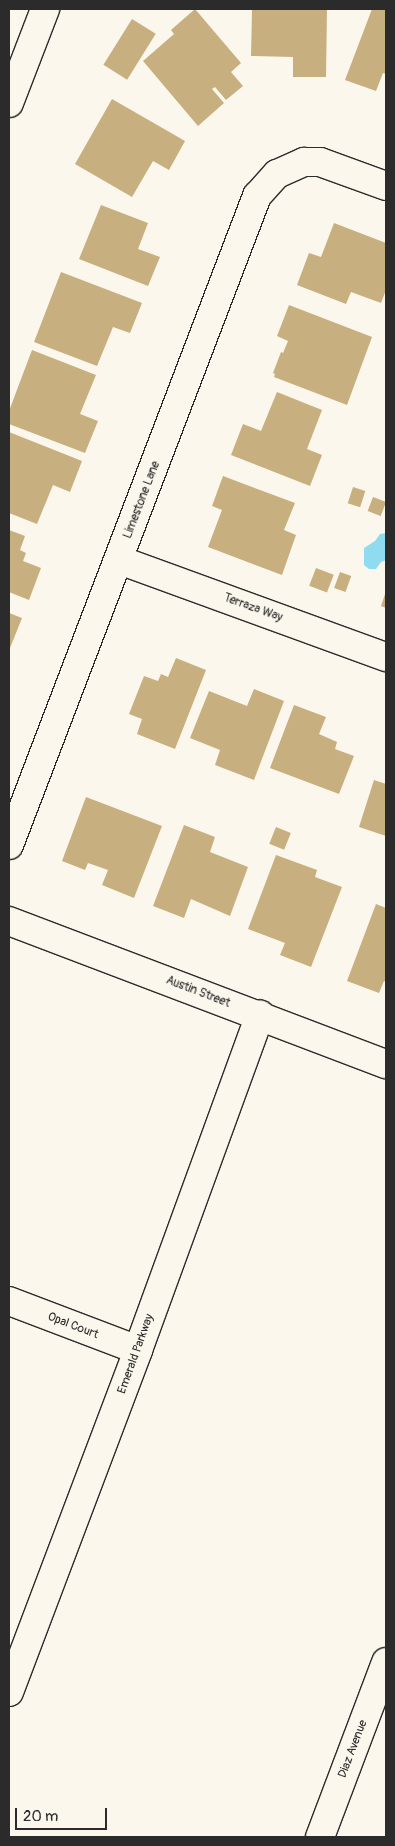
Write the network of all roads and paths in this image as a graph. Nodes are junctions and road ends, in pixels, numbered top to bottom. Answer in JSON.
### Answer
{"nodes":[{"id":1,"x":45,"y":9,"type":"edge"},
{"id":2,"x":9,"y":103,"type":"edge"},
{"id":3,"x":386,"y":186,"type":"edge"},
{"id":4,"x":119,"y":560,"type":"junction"},
{"id":5,"x":386,"y":657,"type":"edge"},
{"id":6,"x":9,"y":845,"type":"edge"},
{"id":7,"x":9,"y":921,"type":"edge"},
{"id":8,"x":260,"y":1015,"type":"junction"},
{"id":9,"x":386,"y":1064,"type":"edge"},
{"id":10,"x":9,"y":1301,"type":"edge"},
{"id":11,"x":138,"y":1350,"type":"junction"},
{"id":12,"x":386,"y":1662,"type":"edge"},
{"id":13,"x":9,"y":1692,"type":"edge"},
{"id":14,"x":323,"y":1837,"type":"edge"}],
"edges":[{"from":1,"to":2,"type":"street"},
{"from":3,"to":4,"type":"street","name":"Limestone Lane"},
{"from":4,"to":5,"type":"street","name":"Terraza Way"},
{"from":4,"to":6,"type":"street","name":"Limestone Lane"},
{"from":7,"to":8,"type":"street","name":"Austin Street"},
{"from":8,"to":9,"type":"street","name":"Austin Street"},
{"from":8,"to":11,"type":"street","name":"Emerald Parkway"},
{"from":10,"to":11,"type":"street","name":"Opal Court"},
{"from":11,"to":13,"type":"street","name":"Emerald Parkway"},
{"from":12,"to":14,"type":"street","name":"Diaz Avenue"}]}
